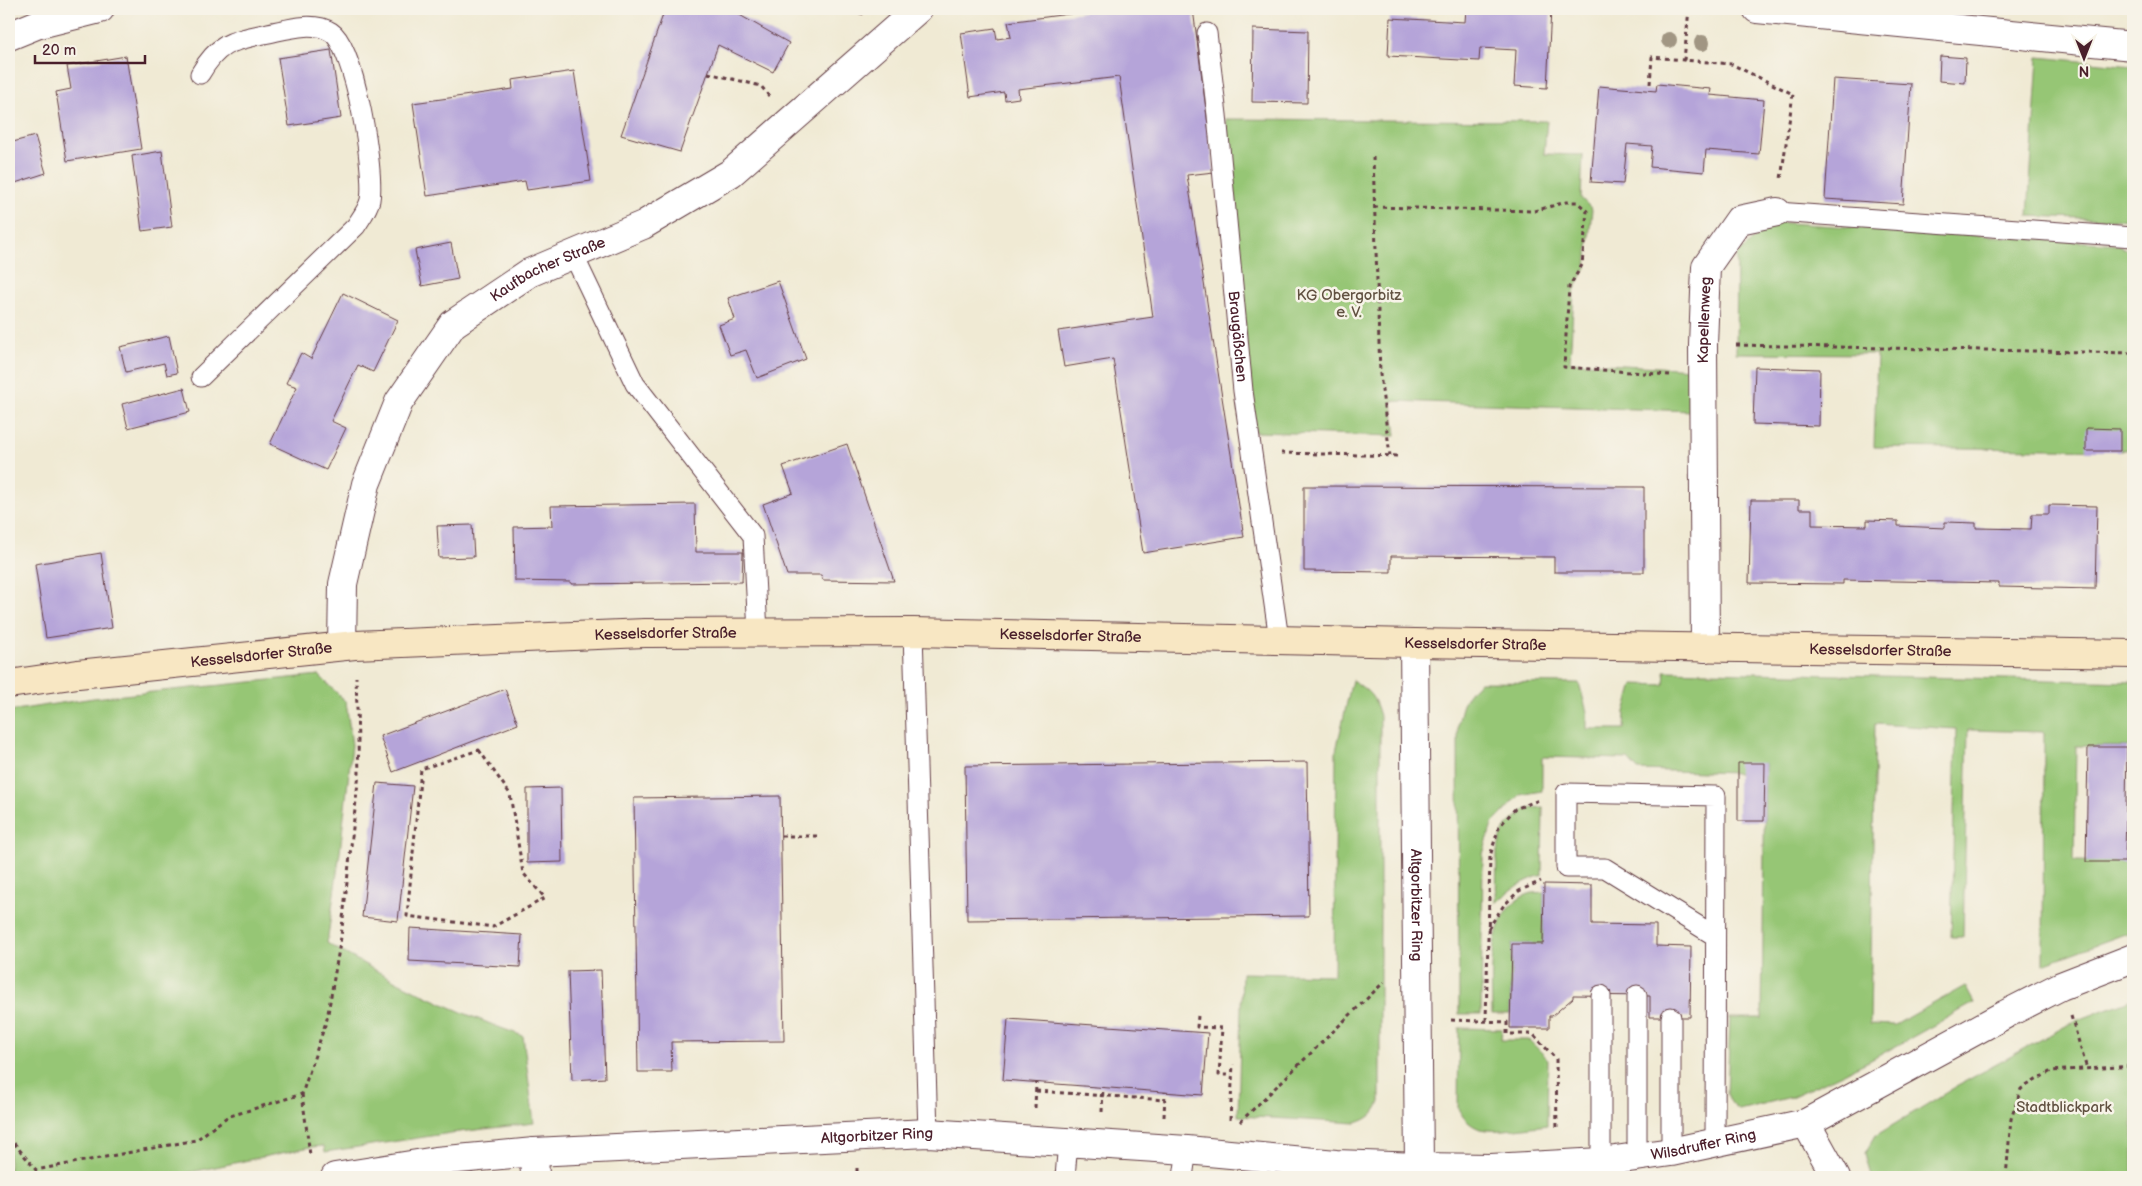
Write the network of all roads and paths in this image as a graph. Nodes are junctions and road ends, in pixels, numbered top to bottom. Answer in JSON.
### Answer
{"nodes":[{"id":1,"x":100,"y":9,"type":"edge"},
{"id":2,"x":918,"y":9,"type":"edge"},
{"id":3,"x":1689,"y":9,"type":"edge"},
{"id":4,"x":1757,"y":9,"type":"edge"},
{"id":5,"x":33,"y":17,"type":"edge"},
{"id":6,"x":1208,"y":32,"type":"dead end"},
{"id":7,"x":9,"y":36,"type":"edge"},
{"id":8,"x":2133,"y":46,"type":"edge"},
{"id":9,"x":1684,"y":60,"type":"junction"},
{"id":10,"x":708,"y":73,"type":"dead end"},
{"id":11,"x":200,"y":74,"type":"dead end"},
{"id":12,"x":1650,"y":84,"type":"dead end"},
{"id":13,"x":790,"y":120,"type":"junction"},
{"id":14,"x":1373,"y":157,"type":"dead end"},
{"id":15,"x":1374,"y":207,"type":"junction"},
{"id":16,"x":1777,"y":212,"type":"junction"},
{"id":17,"x":2133,"y":237,"type":"edge"},
{"id":18,"x":573,"y":254,"type":"junction"},
{"id":19,"x":1703,"y":345,"type":"junction"},
{"id":20,"x":2133,"y":353,"type":"edge"},
{"id":21,"x":201,"y":377,"type":"dead end"},
{"id":22,"x":1704,"y":377,"type":"junction"},
{"id":23,"x":1252,"y":453,"type":"junction"},
{"id":24,"x":1390,"y":456,"type":"junction"},
{"id":25,"x":1400,"y":456,"type":"dead end"},
{"id":26,"x":913,"y":632,"type":"junction"},
{"id":27,"x":758,"y":633,"type":"junction"},
{"id":28,"x":1279,"y":639,"type":"junction"},
{"id":29,"x":1414,"y":643,"type":"junction"},
{"id":30,"x":349,"y":645,"type":"junction"},
{"id":31,"x":1705,"y":648,"type":"junction"},
{"id":32,"x":2133,"y":654,"type":"edge"},
{"id":33,"x":9,"y":684,"type":"edge"},
{"id":34,"x":1566,"y":793,"type":"junction"},
{"id":35,"x":781,"y":836,"type":"dead end"},
{"id":36,"x":822,"y":836,"type":"dead end"},
{"id":37,"x":1566,"y":868,"type":"junction"},
{"id":38,"x":545,"y":898,"type":"joint"},
{"id":39,"x":1488,"y":930,"type":"junction"},
{"id":40,"x":1715,"y":936,"type":"junction"},
{"id":41,"x":2133,"y":958,"type":"edge"},
{"id":42,"x":1387,"y":980,"type":"dead end"},
{"id":43,"x":2061,"y":986,"type":"junction"},
{"id":44,"x":1601,"y":995,"type":"dead end"},
{"id":45,"x":1636,"y":995,"type":"dead end"},
{"id":46,"x":1198,"y":1016,"type":"dead end"},
{"id":47,"x":1671,"y":1017,"type":"dead end"},
{"id":48,"x":1451,"y":1020,"type":"dead end"},
{"id":49,"x":1486,"y":1021,"type":"junction"},
{"id":50,"x":1233,"y":1064,"type":"dead end"},
{"id":51,"x":2133,"y":1066,"type":"edge"},
{"id":52,"x":2087,"y":1069,"type":"junction"},
{"id":53,"x":1232,"y":1075,"type":"junction"},
{"id":54,"x":1036,"y":1083,"type":"dead end"},
{"id":55,"x":1103,"y":1088,"type":"dead end"},
{"id":56,"x":1036,"y":1091,"type":"junction"},
{"id":57,"x":1165,"y":1092,"type":"dead end"},
{"id":58,"x":302,"y":1094,"type":"junction"},
{"id":59,"x":1102,"y":1096,"type":"junction"},
{"id":60,"x":1165,"y":1100,"type":"junction"},
{"id":61,"x":1035,"y":1103,"type":"dead end"},
{"id":62,"x":1102,"y":1108,"type":"dead end"},
{"id":63,"x":1164,"y":1117,"type":"dead end"},
{"id":64,"x":1230,"y":1121,"type":"dead end"},
{"id":65,"x":1240,"y":1122,"type":"dead end"},
{"id":66,"x":1806,"y":1123,"type":"junction"},
{"id":67,"x":1557,"y":1131,"type":"dead end"},
{"id":68,"x":928,"y":1133,"type":"junction"},
{"id":69,"x":9,"y":1137,"type":"edge"},
{"id":70,"x":1068,"y":1142,"type":"junction"},
{"id":71,"x":1715,"y":1142,"type":"junction"},
{"id":72,"x":1187,"y":1150,"type":"junction"},
{"id":73,"x":1671,"y":1152,"type":"junction"},
{"id":74,"x":1636,"y":1157,"type":"junction"},
{"id":75,"x":310,"y":1162,"type":"dead end"},
{"id":76,"x":1601,"y":1162,"type":"junction"},
{"id":77,"x":535,"y":1165,"type":"edge"},
{"id":78,"x":437,"y":1169,"type":"edge"},
{"id":79,"x":1419,"y":1172,"type":"edge"},
{"id":80,"x":335,"y":1177,"type":"edge"},
{"id":81,"x":1065,"y":1177,"type":"edge"},
{"id":82,"x":1183,"y":1177,"type":"edge"},
{"id":83,"x":1836,"y":1177,"type":"edge"},
{"id":84,"x":2006,"y":1177,"type":"edge"}],
"edges":[{"from":1,"to":5,"type":"street"},
{"from":2,"to":13,"type":"street","name":"Kaufbacher Straße"},
{"from":3,"to":9,"type":"path"},
{"from":4,"to":8,"type":"street"},
{"from":5,"to":7,"type":"street"},
{"from":6,"to":23,"type":"lane","name":"Braugäßchen"},
{"from":9,"to":12,"type":"path"},
{"from":9,"to":16,"type":"path"},
{"from":10,"to":13,"type":"path"},
{"from":11,"to":21,"type":"lane"},
{"from":13,"to":18,"type":"street","name":"Kaufbacher Straße"},
{"from":14,"to":15,"type":"path"},
{"from":15,"to":22,"type":"path"},
{"from":15,"to":24,"type":"path"},
{"from":16,"to":17,"type":"lane","name":"Kapellenweg"},
{"from":16,"to":19,"type":"street","name":"Kapellenweg"},
{"from":18,"to":27,"type":"lane"},
{"from":18,"to":30,"type":"street","name":"Kaufbacher Straße"},
{"from":19,"to":20,"type":"path"},
{"from":19,"to":22,"type":"street","name":"Kapellenweg"},
{"from":22,"to":31,"type":"street","name":"Kapellenweg"},
{"from":23,"to":24,"type":"path"},
{"from":23,"to":28,"type":"lane","name":"Braugäßchen"},
{"from":24,"to":25,"type":"path"},
{"from":26,"to":27,"type":"main road","name":"Kesselsdorfer Straße"},
{"from":26,"to":28,"type":"main road","name":"Kesselsdorfer Straße"},
{"from":26,"to":68,"type":"lane"},
{"from":27,"to":30,"type":"main road","name":"Kesselsdorfer Straße"},
{"from":28,"to":29,"type":"main road","name":"Kesselsdorfer Straße"},
{"from":29,"to":31,"type":"main road","name":"Kesselsdorfer Straße"},
{"from":29,"to":79,"type":"street","name":"Altgorbitzer Ring"},
{"from":30,"to":33,"type":"main road","name":"Kesselsdorfer Straße"},
{"from":30,"to":58,"type":"path"},
{"from":31,"to":32,"type":"main road","name":"Kesselsdorfer Straße"},
{"from":34,"to":37,"type":"lane"},
{"from":34,"to":39,"type":"path"},
{"from":34,"to":40,"type":"lane"},
{"from":35,"to":36,"type":"path"},
{"from":37,"to":39,"type":"path"},
{"from":37,"to":40,"type":"lane"},
{"from":38,"to":38,"type":"path"},
{"from":39,"to":49,"type":"path"},
{"from":40,"to":71,"type":"lane"},
{"from":41,"to":43,"type":"street","name":"Wilsdruffer Ring"},
{"from":42,"to":65,"type":"path"},
{"from":43,"to":52,"type":"path"},
{"from":43,"to":66,"type":"street","name":"Wilsdruffer Ring"},
{"from":44,"to":76,"type":"lane"},
{"from":45,"to":74,"type":"lane"},
{"from":46,"to":53,"type":"path"},
{"from":47,"to":73,"type":"lane"},
{"from":48,"to":49,"type":"path"},
{"from":49,"to":67,"type":"path"},
{"from":50,"to":53,"type":"path"},
{"from":51,"to":52,"type":"path"},
{"from":52,"to":84,"type":"path"},
{"from":53,"to":64,"type":"path"},
{"from":54,"to":56,"type":"path"},
{"from":55,"to":59,"type":"path"},
{"from":56,"to":59,"type":"path"},
{"from":56,"to":61,"type":"path"},
{"from":57,"to":60,"type":"path"},
{"from":58,"to":69,"type":"path"},
{"from":58,"to":75,"type":"path"},
{"from":59,"to":60,"type":"path"},
{"from":59,"to":62,"type":"path"},
{"from":60,"to":63,"type":"path"},
{"from":66,"to":71,"type":"street","name":"Wilsdruffer Ring"},
{"from":66,"to":83,"type":"street"},
{"from":68,"to":70,"type":"street","name":"Altgorbitzer Ring"},
{"from":68,"to":77,"type":"street","name":"Altgorbitzer Ring"},
{"from":70,"to":72,"type":"street","name":"Altgorbitzer Ring"},
{"from":70,"to":81,"type":"lane"},
{"from":71,"to":73,"type":"street","name":"Wilsdruffer Ring"},
{"from":72,"to":79,"type":"street","name":"Altgorbitzer Ring"},
{"from":72,"to":82,"type":"lane"},
{"from":73,"to":74,"type":"street","name":"Wilsdruffer Ring"},
{"from":74,"to":76,"type":"street","name":"Wilsdruffer Ring"},
{"from":76,"to":79,"type":"street","name":"Wilsdruffer Ring"},
{"from":77,"to":78,"type":"street","name":"Altgorbitzer Ring"},
{"from":78,"to":80,"type":"street","name":"Altgorbitzer Ring"}]}
